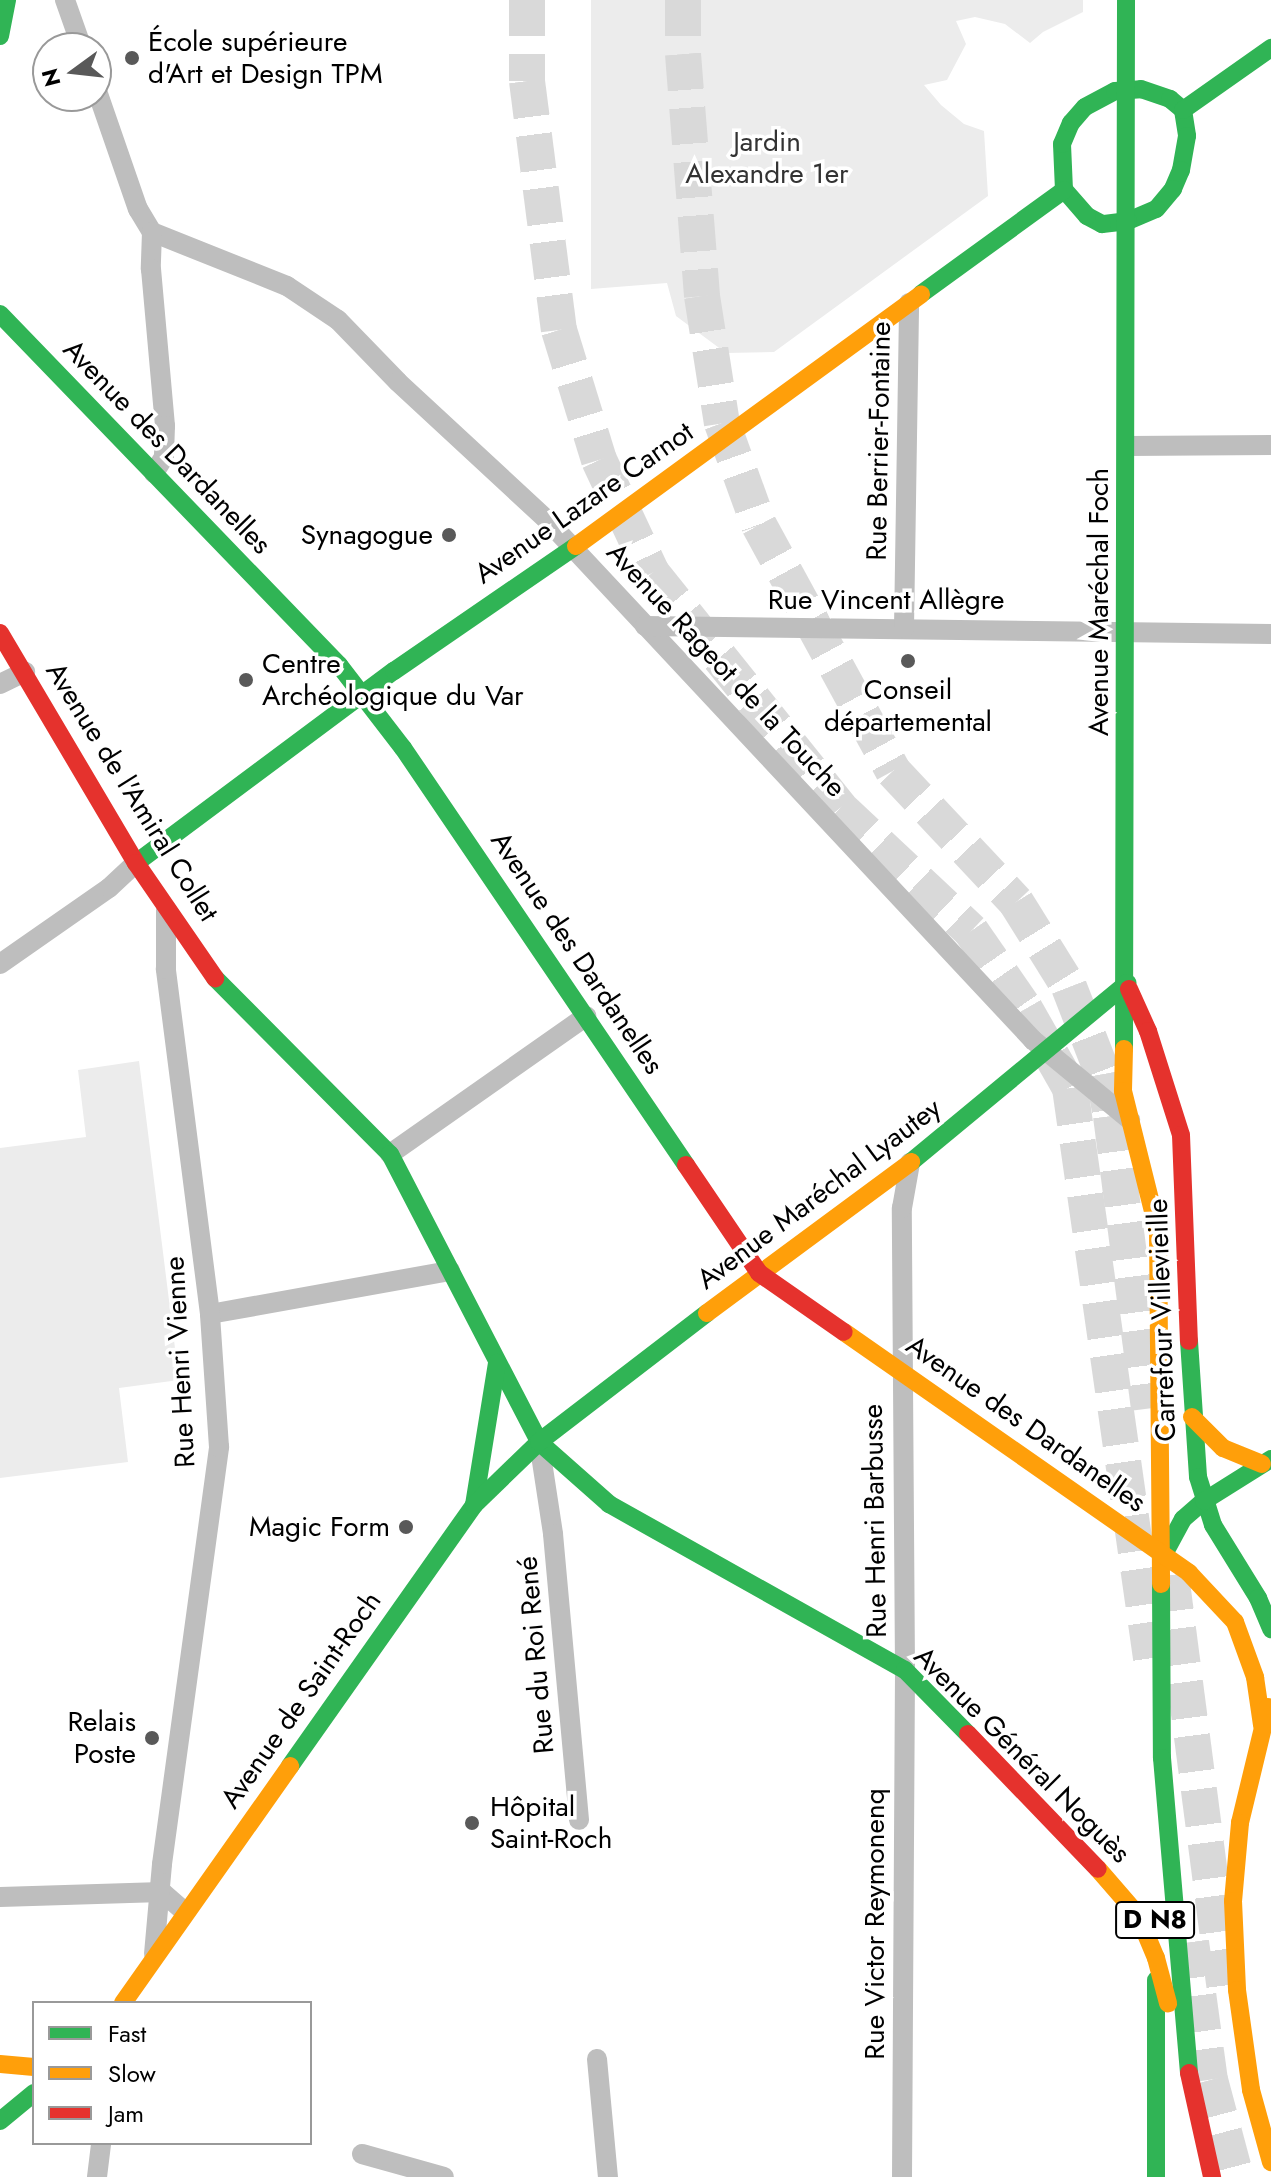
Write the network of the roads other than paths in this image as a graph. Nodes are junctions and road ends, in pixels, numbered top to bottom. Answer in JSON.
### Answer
{"nodes":[{"id":1,"x":7,"y":0,"type":"edge"},
{"id":2,"x":65,"y":0,"type":"edge"},
{"id":3,"x":1126,"y":0,"type":"edge"},
{"id":4,"x":76,"y":32,"type":"edge"},
{"id":5,"x":0,"y":36,"type":"edge"},
{"id":6,"x":1271,"y":48,"type":"edge"},
{"id":7,"x":1128,"y":89,"type":"junction"},
{"id":8,"x":1183,"y":110,"type":"junction"},
{"id":9,"x":104,"y":112,"type":"edge"},
{"id":10,"x":1064,"y":190,"type":"junction"},
{"id":11,"x":1128,"y":221,"type":"junction"},
{"id":12,"x":152,"y":232,"type":"junction"},
{"id":13,"x":909,"y":303,"type":"junction"},
{"id":14,"x":0,"y":314,"type":"edge"},
{"id":15,"x":1271,"y":445,"type":"edge"},
{"id":16,"x":1128,"y":446,"type":"junction"},
{"id":17,"x":154,"y":473,"type":"junction"},
{"id":18,"x":573,"y":548,"type":"junction"},
{"id":19,"x":645,"y":626,"type":"junction"},
{"id":20,"x":904,"y":628,"type":"junction"},
{"id":21,"x":1127,"y":630,"type":"junction"},
{"id":22,"x":0,"y":633,"type":"edge"},
{"id":23,"x":1271,"y":634,"type":"edge"},
{"id":24,"x":25,"y":672,"type":"junction"},
{"id":25,"x":0,"y":684,"type":"edge"},
{"id":26,"x":362,"y":694,"type":"junction"},
{"id":27,"x":136,"y":863,"type":"junction"},
{"id":28,"x":166,"y":906,"type":"junction"},
{"id":29,"x":0,"y":964,"type":"edge"},
{"id":30,"x":1127,"y":983,"type":"junction"},
{"id":31,"x":586,"y":1016,"type":"junction"},
{"id":32,"x":1047,"y":1053,"type":"junction"},
{"id":33,"x":1131,"y":1121,"type":"junction"},
{"id":34,"x":390,"y":1154,"type":"junction"},
{"id":35,"x":910,"y":1163,"type":"junction"},
{"id":36,"x":450,"y":1271,"type":"junction"},
{"id":37,"x":759,"y":1273,"type":"junction"},
{"id":38,"x":210,"y":1314,"type":"junction"},
{"id":39,"x":497,"y":1363,"type":"junction"},
{"id":40,"x":901,"y":1371,"type":"junction"},
{"id":41,"x":1192,"y":1417,"type":"junction"},
{"id":42,"x":539,"y":1442,"type":"junction"},
{"id":43,"x":1267,"y":1461,"type":"edge"},
{"id":44,"x":1204,"y":1501,"type":"junction"},
{"id":45,"x":474,"y":1505,"type":"junction"},
{"id":46,"x":1163,"y":1556,"type":"junction"},
{"id":47,"x":1271,"y":1629,"type":"edge"},
{"id":48,"x":905,"y":1670,"type":"junction"},
{"id":49,"x":1271,"y":1697,"type":"edge"},
{"id":50,"x":1262,"y":1725,"type":"junction"},
{"id":51,"x":1162,"y":1758,"type":"junction"},
{"id":52,"x":579,"y":1820,"type":"dead end"},
{"id":53,"x":162,"y":1892,"type":"junction"},
{"id":54,"x":0,"y":1897,"type":"edge"},
{"id":55,"x":185,"y":1912,"type":"junction"},
{"id":56,"x":154,"y":1956,"type":"junction"},
{"id":57,"x":1156,"y":1958,"type":"junction"},
{"id":58,"x":124,"y":2001,"type":"edge"},
{"id":59,"x":597,"y":2059,"type":"dead end"},
{"id":60,"x":0,"y":2064,"type":"edge"},
{"id":61,"x":32,"y":2067,"type":"edge"},
{"id":62,"x":1189,"y":2075,"type":"junction"},
{"id":63,"x":32,"y":2095,"type":"edge"},
{"id":64,"x":0,"y":2121,"type":"edge"},
{"id":65,"x":101,"y":2145,"type":"edge"},
{"id":66,"x":362,"y":2154,"type":"dead end"},
{"id":67,"x":1271,"y":2162,"type":"edge"},
{"id":68,"x":97,"y":2177,"type":"edge"},
{"id":69,"x":444,"y":2177,"type":"edge"},
{"id":70,"x":608,"y":2177,"type":"edge"},
{"id":71,"x":902,"y":2177,"type":"edge"},
{"id":72,"x":1156,"y":2177,"type":"edge"},
{"id":73,"x":1212,"y":2177,"type":"edge"}],
"edges":[{"from":1,"to":5,"type":"main road"},
{"from":2,"to":4,"type":"street"},
{"from":3,"to":7,"type":"main road","name":"Avenue Maréchal Foch"},
{"from":6,"to":8,"type":"main road"},
{"from":7,"to":8,"type":"main road"},
{"from":7,"to":10,"type":"main road"},
{"from":7,"to":11,"type":"main road","name":"Avenue Maréchal Foch"},
{"from":8,"to":11,"type":"main road"},
{"from":9,"to":12,"type":"street"},
{"from":10,"to":11,"type":"main road"},
{"from":10,"to":13,"type":"main road","name":"Avenue Lazare Carnot"},
{"from":11,"to":16,"type":"main road","name":"Avenue Maréchal Foch"},
{"from":12,"to":17,"type":"street"},
{"from":12,"to":18,"type":"street","name":"Avenue Rageot de la Touche"},
{"from":13,"to":18,"type":"main road","name":"Avenue Lazare Carnot"},
{"from":13,"to":20,"type":"street","name":"Rue Berrier-Fontaine"},
{"from":14,"to":17,"type":"main road","name":"Avenue des Dardanelles"},
{"from":15,"to":16,"type":"street"},
{"from":16,"to":21,"type":"main road","name":"Avenue Maréchal Foch"},
{"from":17,"to":26,"type":"main road","name":"Avenue des Dardanelles"},
{"from":18,"to":19,"type":"street","name":"Avenue Rageot de la Touche"},
{"from":18,"to":26,"type":"main road","name":"Avenue Lazare Carnot"},
{"from":19,"to":20,"type":"street","name":"Rue Vincent Allègre"},
{"from":19,"to":32,"type":"street","name":"Avenue Rageot de la Touche"},
{"from":20,"to":21,"type":"street","name":"Rue Vincent Allègre"},
{"from":21,"to":23,"type":"street","name":"Rue Vincent Allègre"},
{"from":21,"to":30,"type":"main road","name":"Avenue Maréchal Foch"},
{"from":22,"to":24,"type":"main road","name":"Avenue de l'Amiral Collet"},
{"from":24,"to":25,"type":"street"},
{"from":24,"to":27,"type":"main road","name":"Avenue de l'Amiral Collet"},
{"from":26,"to":27,"type":"main road","name":"Avenue Lazare Carnot"},
{"from":26,"to":31,"type":"main road","name":"Avenue des Dardanelles"},
{"from":27,"to":28,"type":"main road","name":"Avenue de l'Amiral Collet"},
{"from":27,"to":29,"type":"street"},
{"from":28,"to":34,"type":"main road","name":"Avenue de l'Amiral Collet"},
{"from":28,"to":38,"type":"street","name":"Rue Henri Vienne"},
{"from":30,"to":32,"type":"main road","name":"Avenue Maréchal Lyautey"},
{"from":30,"to":33,"type":"main road","name":"Avenue Maréchal Foch"},
{"from":30,"to":41,"type":"main road","name":"Carrefour Villevieille"},
{"from":31,"to":34,"type":"street"},
{"from":31,"to":37,"type":"main road","name":"Avenue des Dardanelles"},
{"from":32,"to":33,"type":"street","name":"Avenue Rageot de la Touche"},
{"from":32,"to":35,"type":"main road","name":"Avenue Maréchal Lyautey"},
{"from":33,"to":46,"type":"main road","name":"Carrefour Villevieille"},
{"from":34,"to":36,"type":"main road","name":"Avenue de l'Amiral Collet"},
{"from":35,"to":37,"type":"main road","name":"Avenue Maréchal Lyautey"},
{"from":35,"to":40,"type":"street","name":"Rue Henri Barbusse"},
{"from":36,"to":38,"type":"street"},
{"from":36,"to":39,"type":"main road","name":"Avenue de l'Amiral Collet"},
{"from":37,"to":40,"type":"main road","name":"Avenue des Dardanelles"},
{"from":37,"to":42,"type":"main road","name":"Avenue Maréchal Lyautey"},
{"from":38,"to":53,"type":"street","name":"Rue Henri Vienne"},
{"from":39,"to":42,"type":"main road","name":"Avenue de l'Amiral Collet"},
{"from":39,"to":45,"type":"main road"},
{"from":40,"to":46,"type":"main road","name":"Avenue des Dardanelles"},
{"from":40,"to":48,"type":"street","name":"Rue Henri Barbusse"},
{"from":41,"to":43,"type":"main road"},
{"from":41,"to":44,"type":"main road","name":"Carrefour Villevieille"},
{"from":42,"to":45,"type":"main road","name":"Avenue de Saint-Roch"},
{"from":42,"to":48,"type":"main road","name":"Avenue Général Noguès"},
{"from":42,"to":52,"type":"street","name":"Rue du Roi René"},
{"from":43,"to":44,"type":"main road"},
{"from":44,"to":46,"type":"main road"},
{"from":44,"to":47,"type":"main road","name":"Carrefour Villevieille"},
{"from":45,"to":55,"type":"main road","name":"Avenue de Saint-Roch"},
{"from":46,"to":50,"type":"main road"},
{"from":46,"to":51,"type":"main road","name":"Carrefour Villevieille"},
{"from":48,"to":57,"type":"main road","name":"Avenue Général Noguès"},
{"from":48,"to":71,"type":"street","name":"Rue Victor Reymonenq"},
{"from":49,"to":50,"type":"main road"},
{"from":50,"to":67,"type":"main road"},
{"from":51,"to":57,"type":"main road","number":"D N8"},
{"from":51,"to":62,"type":"main road"},
{"from":53,"to":54,"type":"street"},
{"from":53,"to":55,"type":"street"},
{"from":53,"to":56,"type":"street","name":"Rue Henri Vienne"},
{"from":55,"to":56,"type":"main road","name":"Avenue de Saint-Roch"},
{"from":56,"to":58,"type":"main road","name":"Avenue de Saint-Roch"},
{"from":57,"to":62,"type":"main road"},
{"from":57,"to":72,"type":"main road","number":"D N8"},
{"from":59,"to":70,"type":"street"},
{"from":60,"to":61,"type":"main road"},
{"from":62,"to":73,"type":"main road"},
{"from":63,"to":64,"type":"main road"},
{"from":65,"to":68,"type":"street"},
{"from":66,"to":69,"type":"street"}]}
